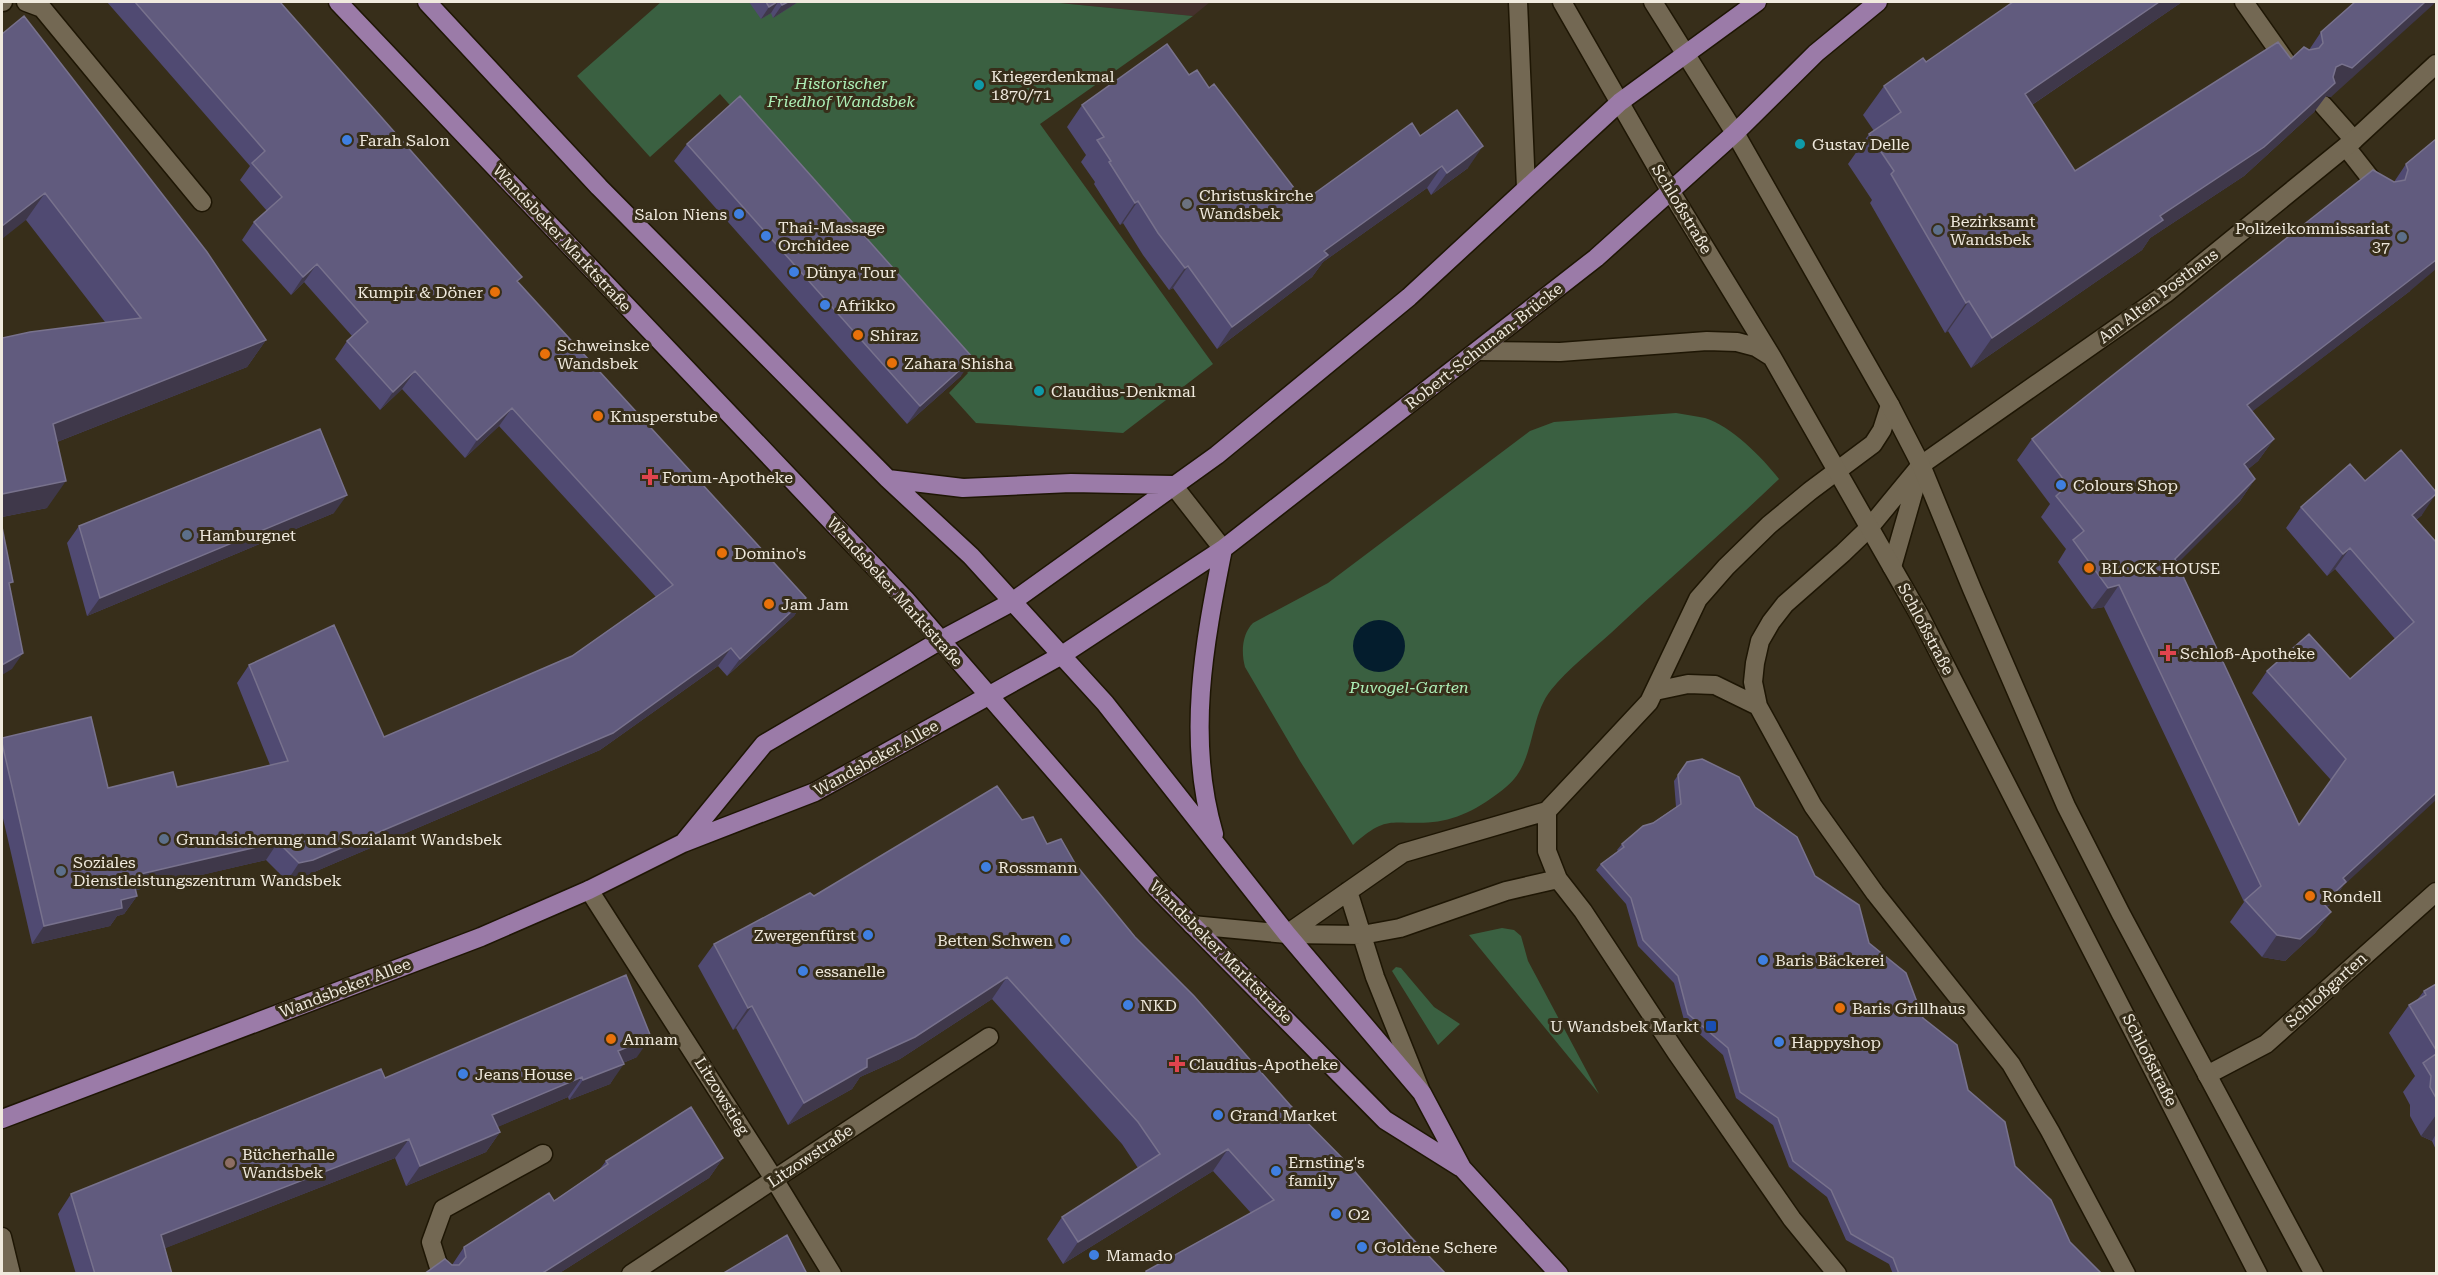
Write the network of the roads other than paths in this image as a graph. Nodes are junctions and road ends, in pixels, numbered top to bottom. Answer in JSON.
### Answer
{"nodes":[{"id":1,"x":26,"y":2,"type":"edge"},
{"id":2,"x":338,"y":2,"type":"edge"},
{"id":3,"x":427,"y":2,"type":"edge"},
{"id":4,"x":1518,"y":2,"type":"edge"},
{"id":5,"x":1562,"y":2,"type":"edge"},
{"id":6,"x":1653,"y":2,"type":"edge"},
{"id":7,"x":1757,"y":2,"type":"edge"},
{"id":8,"x":1878,"y":2,"type":"edge"},
{"id":9,"x":2244,"y":2,"type":"edge"},
{"id":10,"x":1685,"y":53,"type":"junction"},
{"id":11,"x":2436,"y":64,"type":"edge"},
{"id":12,"x":2292,"y":69,"type":"edge"},
{"id":13,"x":1620,"y":102,"type":"junction"},
{"id":14,"x":2323,"y":105,"type":"edge"},
{"id":15,"x":1735,"y":133,"type":"junction"},
{"id":16,"x":2350,"y":144,"type":"junction"},
{"id":17,"x":1526,"y":188,"type":"junction"},
{"id":18,"x":1671,"y":192,"type":"junction"},
{"id":19,"x":2382,"y":193,"type":"edge"},
{"id":20,"x":202,"y":202,"type":"dead end"},
{"id":21,"x":1478,"y":351,"type":"junction"},
{"id":22,"x":1772,"y":357,"type":"junction"},
{"id":23,"x":1890,"y":405,"type":"junction"},
{"id":24,"x":1921,"y":465,"type":"junction"},
{"id":25,"x":1838,"y":472,"type":"junction"},
{"id":26,"x":888,"y":479,"type":"junction"},
{"id":27,"x":1173,"y":485,"type":"junction"},
{"id":28,"x":1869,"y":528,"type":"junction"},
{"id":29,"x":1223,"y":549,"type":"junction"},
{"id":30,"x":1892,"y":567,"type":"junction"},
{"id":31,"x":1012,"y":602,"type":"junction"},
{"id":32,"x":941,"y":640,"type":"junction"},
{"id":33,"x":1062,"y":655,"type":"junction"},
{"id":34,"x":1655,"y":691,"type":"junction"},
{"id":35,"x":988,"y":696,"type":"junction"},
{"id":36,"x":1758,"y":706,"type":"junction"},
{"id":37,"x":1547,"y":811,"type":"junction"},
{"id":38,"x":683,"y":843,"type":"junction"},
{"id":39,"x":1217,"y":845,"type":"junction"},
{"id":40,"x":1558,"y":879,"type":"junction"},
{"id":41,"x":589,"y":890,"type":"junction"},
{"id":42,"x":1348,"y":891,"type":"junction"},
{"id":43,"x":2436,"y":892,"type":"edge"},
{"id":44,"x":1192,"y":925,"type":"junction"},
{"id":45,"x":1287,"y":934,"type":"junction"},
{"id":46,"x":1362,"y":935,"type":"junction"},
{"id":47,"x":989,"y":1037,"type":"dead end"},
{"id":48,"x":2207,"y":1075,"type":"junction"},
{"id":49,"x":1422,"y":1093,"type":"junction"},
{"id":50,"x":2,"y":1119,"type":"edge"},
{"id":51,"x":543,"y":1154,"type":"dead end"},
{"id":52,"x":1462,"y":1168,"type":"junction"},
{"id":53,"x":774,"y":1179,"type":"junction"},
{"id":54,"x":2,"y":1237,"type":"edge"},
{"id":55,"x":11,"y":1274,"type":"edge"},
{"id":56,"x":441,"y":1274,"type":"edge"},
{"id":57,"x":631,"y":1274,"type":"edge"},
{"id":58,"x":832,"y":1274,"type":"edge"},
{"id":59,"x":1559,"y":1274,"type":"edge"},
{"id":60,"x":1837,"y":1274,"type":"edge"},
{"id":61,"x":2126,"y":1274,"type":"edge"},
{"id":62,"x":2258,"y":1274,"type":"edge"},
{"id":63,"x":2314,"y":1274,"type":"edge"}],
"edges":[{"from":1,"to":20,"type":"main road"},
{"from":2,"to":32,"type":"main road","name":"Wandsbeker Marktstraße"},
{"from":3,"to":26,"type":"main road","name":"Wandsbeker Marktstraße"},
{"from":4,"to":17,"type":"main road"},
{"from":5,"to":13,"type":"main road","name":"Schloßstraße"},
{"from":6,"to":10,"type":"main road"},
{"from":7,"to":10,"type":"main road"},
{"from":8,"to":15,"type":"main road","name":"Robert-Schuman-Brücke"},
{"from":9,"to":12,"type":"main road"},
{"from":10,"to":13,"type":"main road"},
{"from":10,"to":15,"type":"main road"},
{"from":11,"to":16,"type":"main road","name":"Am Alten Posthaus"},
{"from":13,"to":17,"type":"main road"},
{"from":13,"to":18,"type":"main road","name":"Schloßstraße"},
{"from":14,"to":16,"type":"main road"},
{"from":15,"to":18,"type":"main road","name":"Robert-Schuman-Brücke"},
{"from":15,"to":23,"type":"main road"},
{"from":16,"to":19,"type":"main road"},
{"from":16,"to":24,"type":"main road","name":"Am Alten Posthaus"},
{"from":17,"to":27,"type":"main road"},
{"from":18,"to":21,"type":"main road","name":"Robert-Schuman-Brücke"},
{"from":18,"to":22,"type":"main road","name":"Schloßstraße"},
{"from":21,"to":22,"type":"main road"},
{"from":21,"to":29,"type":"main road","name":"Robert-Schuman-Brücke"},
{"from":22,"to":25,"type":"main road","name":"Schloßstraße"},
{"from":23,"to":24,"type":"main road"},
{"from":23,"to":25,"type":"main road"},
{"from":24,"to":28,"type":"main road","name":"Am Alten Posthaus"},
{"from":24,"to":30,"type":"main road"},
{"from":24,"to":48,"type":"main road"},
{"from":25,"to":28,"type":"main road","name":"Schloßstraße"},
{"from":25,"to":34,"type":"main road"},
{"from":26,"to":27,"type":"main road"},
{"from":26,"to":31,"type":"main road","name":"Wandsbeker Marktstraße"},
{"from":27,"to":29,"type":"main road"},
{"from":27,"to":31,"type":"main road"},
{"from":28,"to":30,"type":"main road","name":"Schloßstraße"},
{"from":28,"to":36,"type":"main road","name":"Am Alten Posthaus"},
{"from":29,"to":33,"type":"main road","name":"Robert-Schuman-Brücke"},
{"from":29,"to":39,"type":"main road"},
{"from":30,"to":62,"type":"main road","name":"Schloßstraße"},
{"from":31,"to":32,"type":"main road","name":"Wandsbeker Allee"},
{"from":31,"to":33,"type":"main road","name":"Wandsbeker Marktstraße"},
{"from":32,"to":35,"type":"main road","name":"Wandsbeker Marktstraße"},
{"from":32,"to":38,"type":"main road","name":"Wandsbeker Allee"},
{"from":33,"to":35,"type":"main road","name":"Wandsbeker Allee"},
{"from":33,"to":39,"type":"main road","name":"Wandsbeker Marktstraße"},
{"from":34,"to":36,"type":"main road"},
{"from":34,"to":37,"type":"main road"},
{"from":35,"to":38,"type":"main road","name":"Wandsbeker Allee"},
{"from":35,"to":44,"type":"main road","name":"Wandsbeker Marktstraße"},
{"from":36,"to":61,"type":"main road"},
{"from":37,"to":40,"type":"main road"},
{"from":37,"to":42,"type":"main road"},
{"from":38,"to":41,"type":"main road","name":"Wandsbeker Allee"},
{"from":39,"to":45,"type":"main road","name":"Wandsbeker Marktstraße"},
{"from":40,"to":46,"type":"main road"},
{"from":40,"to":60,"type":"main road"},
{"from":41,"to":50,"type":"main road","name":"Wandsbeker Allee"},
{"from":41,"to":53,"type":"main road","name":"Litzowstieg"},
{"from":42,"to":45,"type":"main road"},
{"from":42,"to":46,"type":"main road"},
{"from":43,"to":48,"type":"main road","name":"Schloßgarten"},
{"from":44,"to":45,"type":"main road"},
{"from":44,"to":52,"type":"main road","name":"Wandsbeker Marktstraße"},
{"from":45,"to":46,"type":"main road"},
{"from":45,"to":49,"type":"main road","name":"Wandsbeker Marktstraße"},
{"from":46,"to":49,"type":"main road"},
{"from":47,"to":53,"type":"main road","name":"Litzowstraße"},
{"from":48,"to":63,"type":"main road"},
{"from":49,"to":52,"type":"main road","name":"Wandsbeker Marktstraße"},
{"from":51,"to":56,"type":"main road"},
{"from":52,"to":59,"type":"main road","name":"Wandsbeker Marktstraße"},
{"from":53,"to":57,"type":"main road","name":"Litzowstraße"},
{"from":53,"to":58,"type":"main road","name":"Litzowstieg"},
{"from":54,"to":55,"type":"main road"}]}
